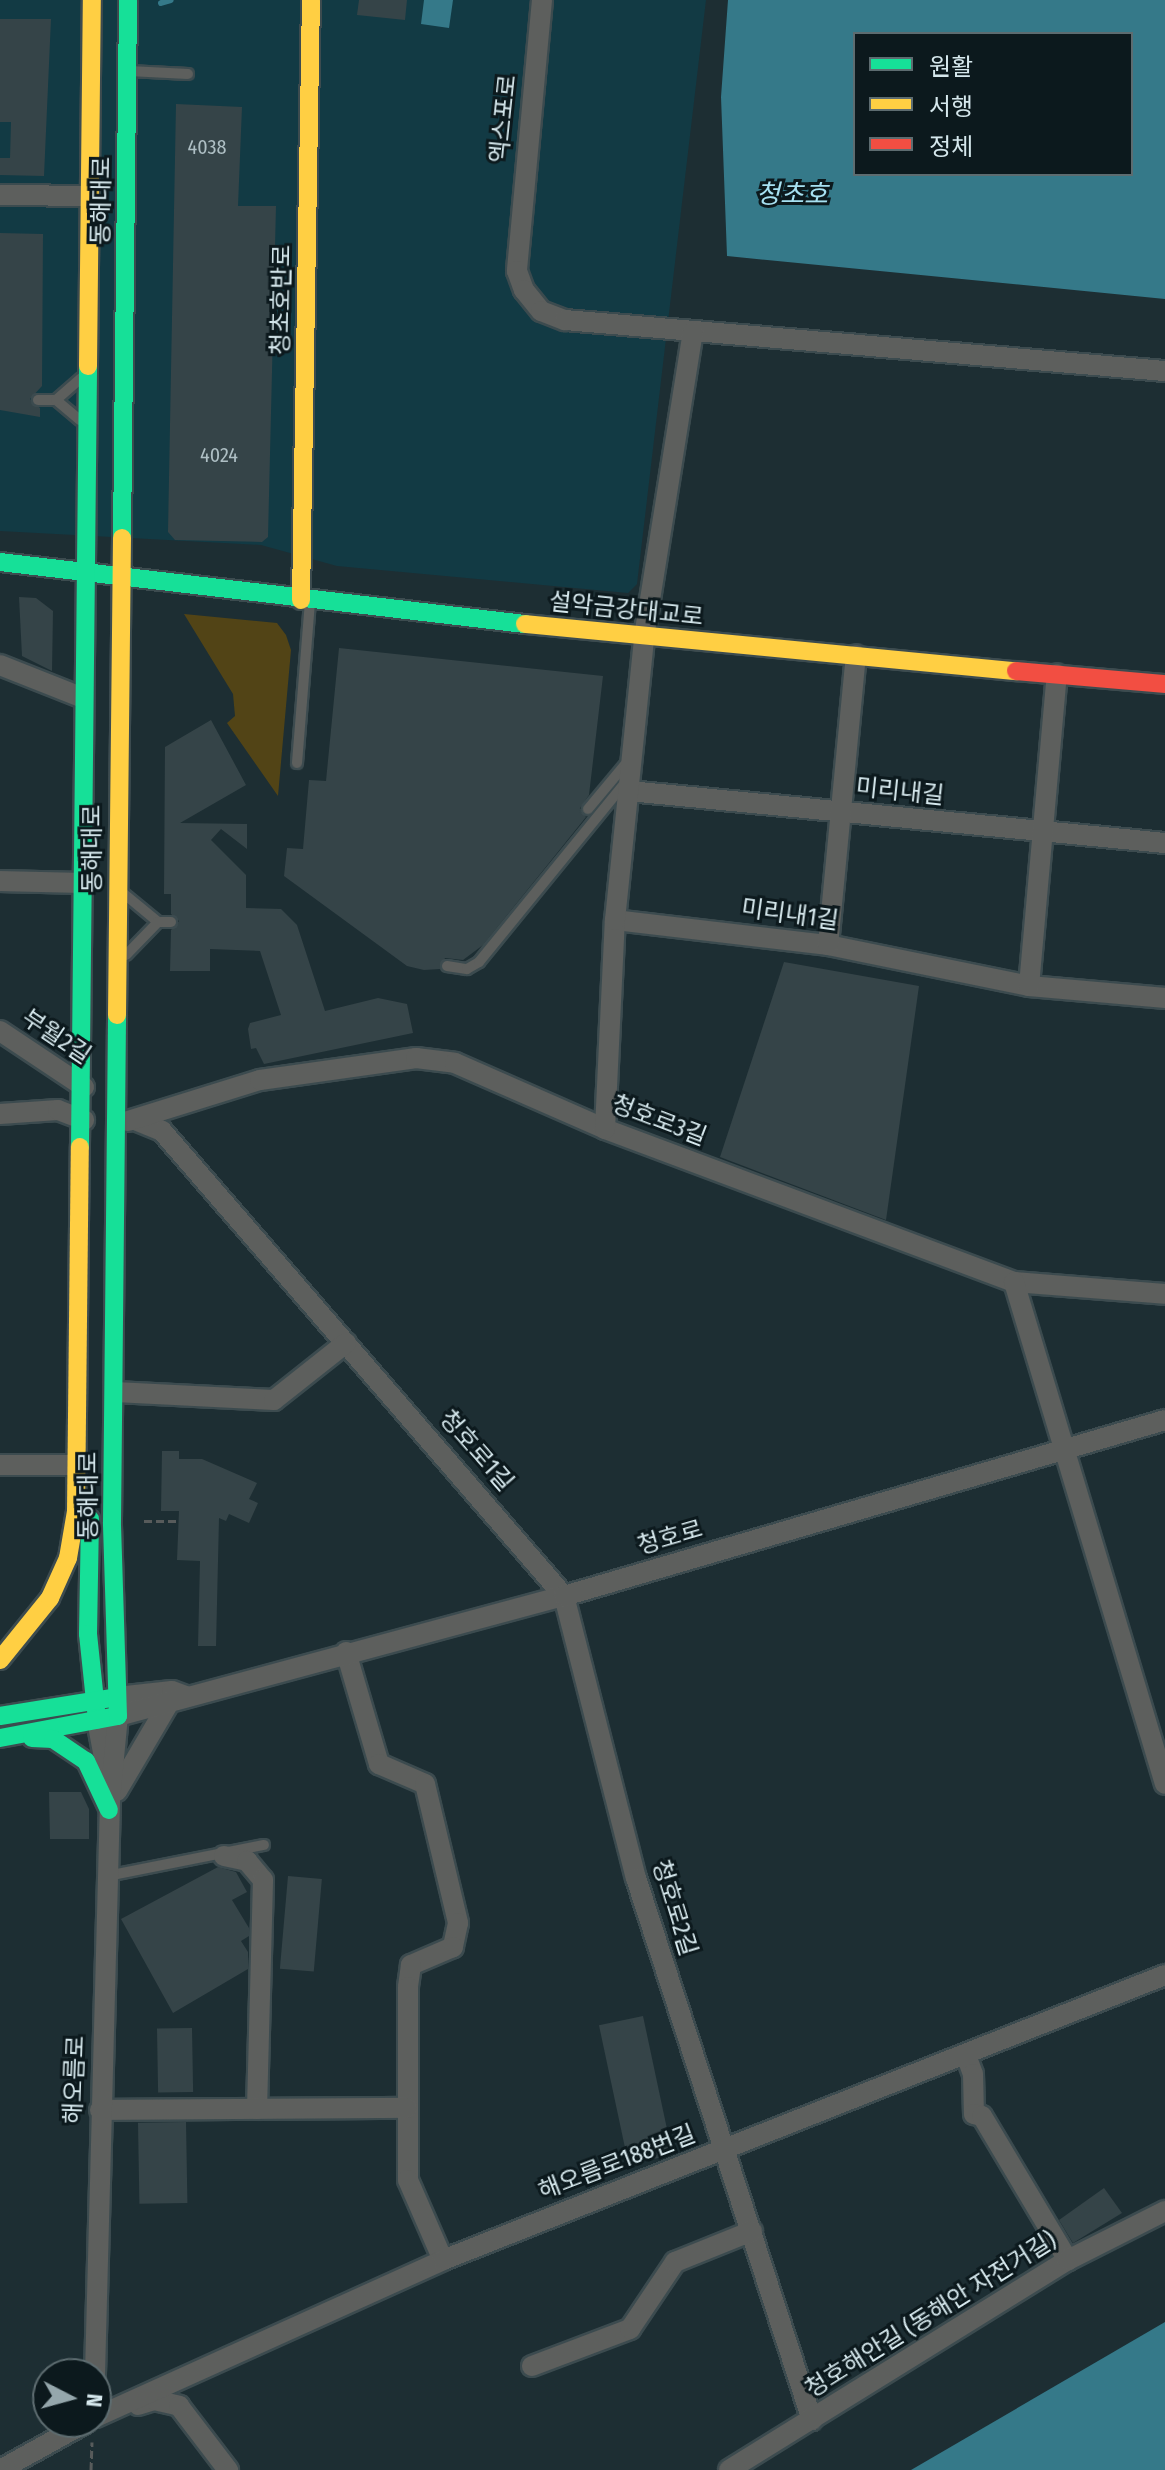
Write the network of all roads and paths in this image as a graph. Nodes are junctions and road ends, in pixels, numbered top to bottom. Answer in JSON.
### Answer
{"nodes":[{"id":1,"x":92,"y":0,"type":"edge"},
{"id":2,"x":128,"y":0,"type":"edge"},
{"id":3,"x":311,"y":0,"type":"edge"},
{"id":4,"x":542,"y":0,"type":"edge"},
{"id":5,"x":127,"y":71,"type":"junction"},
{"id":6,"x":188,"y":74,"type":"dead end"},
{"id":7,"x":0,"y":195,"type":"edge"},
{"id":8,"x":89,"y":196,"type":"junction"},
{"id":9,"x":693,"y":332,"type":"junction"},
{"id":10,"x":88,"y":369,"type":"junction"},
{"id":11,"x":1165,"y":371,"type":"edge"},
{"id":12,"x":38,"y":400,"type":"dead end"},
{"id":13,"x":56,"y":400,"type":"junction"},
{"id":14,"x":87,"y":427,"type":"junction"},
{"id":15,"x":0,"y":562,"type":"edge"},
{"id":16,"x":84,"y":569,"type":"junction"},
{"id":17,"x":120,"y":576,"type":"junction"},
{"id":18,"x":306,"y":601,"type":"junction"},
{"id":19,"x":644,"y":637,"type":"junction"},
{"id":20,"x":856,"y":655,"type":"junction"},
{"id":21,"x":0,"y":665,"type":"edge"},
{"id":22,"x":1057,"y":674,"type":"junction"},
{"id":23,"x":1165,"y":684,"type":"edge"},
{"id":24,"x":81,"y":697,"type":"junction"},
{"id":25,"x":297,"y":763,"type":"dead end"},
{"id":26,"x":631,"y":774,"type":"junction"},
{"id":27,"x":588,"y":809,"type":"dead end"},
{"id":28,"x":842,"y":812,"type":"junction"},
{"id":29,"x":1043,"y":832,"type":"junction"},
{"id":30,"x":1165,"y":843,"type":"edge"},
{"id":31,"x":0,"y":881,"type":"edge"},
{"id":32,"x":84,"y":883,"type":"junction"},
{"id":33,"x":117,"y":888,"type":"junction"},
{"id":34,"x":615,"y":920,"type":"junction"},
{"id":35,"x":158,"y":922,"type":"junction"},
{"id":36,"x":171,"y":922,"type":"dead end"},
{"id":37,"x":828,"y":945,"type":"junction"},
{"id":38,"x":447,"y":966,"type":"dead end"},
{"id":39,"x":116,"y":967,"type":"junction"},
{"id":40,"x":1029,"y":986,"type":"junction"},
{"id":41,"x":1165,"y":998,"type":"edge"},
{"id":42,"x":0,"y":1031,"type":"edge"},
{"id":43,"x":84,"y":1087,"type":"junction"},
{"id":44,"x":0,"y":1114,"type":"edge"},
{"id":45,"x":84,"y":1120,"type":"junction"},
{"id":46,"x":127,"y":1121,"type":"junction"},
{"id":47,"x":605,"y":1129,"type":"junction"},
{"id":48,"x":1014,"y":1282,"type":"junction"},
{"id":49,"x":1165,"y":1294,"type":"edge"},
{"id":50,"x":346,"y":1343,"type":"junction"},
{"id":51,"x":79,"y":1362,"type":"junction"},
{"id":52,"x":115,"y":1392,"type":"junction"},
{"id":53,"x":1165,"y":1420,"type":"edge"},
{"id":54,"x":1065,"y":1450,"type":"junction"},
{"id":55,"x":0,"y":1465,"type":"edge"},
{"id":56,"x":76,"y":1465,"type":"junction"},
{"id":57,"x":144,"y":1521,"type":"dead end"},
{"id":58,"x":178,"y":1521,"type":"dead end"},
{"id":59,"x":564,"y":1596,"type":"junction"},
{"id":60,"x":346,"y":1652,"type":"junction"},
{"id":61,"x":0,"y":1660,"type":"edge"},
{"id":62,"x":186,"y":1696,"type":"junction"},
{"id":63,"x":167,"y":1706,"type":"junction"},
{"id":64,"x":106,"y":1708,"type":"junction"},
{"id":65,"x":0,"y":1716,"type":"edge"},
{"id":66,"x":3,"y":1738,"type":"edge"},
{"id":67,"x":1165,"y":1784,"type":"edge"},
{"id":68,"x":110,"y":1800,"type":"junction"},
{"id":69,"x":264,"y":1845,"type":"dead end"},
{"id":70,"x":224,"y":1856,"type":"junction"},
{"id":71,"x":107,"y":1876,"type":"junction"},
{"id":72,"x":1165,"y":1975,"type":"edge"},
{"id":73,"x":966,"y":2055,"type":"junction"},
{"id":74,"x":407,"y":2108,"type":"junction"},
{"id":75,"x":257,"y":2109,"type":"junction"},
{"id":76,"x":100,"y":2110,"type":"junction"},
{"id":77,"x":725,"y":2150,"type":"junction"},
{"id":78,"x":1165,"y":2211,"type":"edge"},
{"id":79,"x":752,"y":2231,"type":"junction"},
{"id":80,"x":443,"y":2260,"type":"junction"},
{"id":81,"x":1068,"y":2260,"type":"junction"},
{"id":82,"x":95,"y":2358,"type":"edge"},
{"id":83,"x":532,"y":2366,"type":"dead end"},
{"id":84,"x":112,"y":2415,"type":"edge"},
{"id":85,"x":112,"y":2417,"type":"edge"},
{"id":86,"x":812,"y":2420,"type":"junction"},
{"id":87,"x":65,"y":2438,"type":"edge"},
{"id":88,"x":92,"y":2438,"type":"edge"},
{"id":89,"x":0,"y":2470,"type":"edge"},
{"id":90,"x":91,"y":2470,"type":"edge"},
{"id":91,"x":228,"y":2470,"type":"edge"},
{"id":92,"x":729,"y":2470,"type":"edge"}],
"edges":[{"from":1,"to":8,"type":"main road","name":"동해대로"},
{"from":2,"to":5,"type":"main road","name":"동해대로"},
{"from":3,"to":18,"type":"main road","name":"청초호반로"},
{"from":4,"to":9,"type":"street","name":"엑스포로"},
{"from":5,"to":6,"type":"lane"},
{"from":5,"to":17,"type":"main road","name":"동해대로"},
{"from":7,"to":8,"type":"street"},
{"from":8,"to":10,"type":"main road","name":"동해대로"},
{"from":9,"to":11,"type":"street","name":"엑스포로"},
{"from":9,"to":19,"type":"street"},
{"from":10,"to":13,"type":"lane"},
{"from":10,"to":14,"type":"main road","name":"동해대로"},
{"from":12,"to":13,"type":"lane"},
{"from":13,"to":14,"type":"lane"},
{"from":14,"to":16,"type":"main road","name":"동해대로"},
{"from":15,"to":16,"type":"main road","name":"설악금강대교로"},
{"from":16,"to":17,"type":"main road","name":"설악금강대교로"},
{"from":16,"to":24,"type":"main road","name":"동해대로"},
{"from":17,"to":18,"type":"main road","name":"설악금강대교로"},
{"from":17,"to":33,"type":"main road","name":"동해대로"},
{"from":18,"to":19,"type":"main road","name":"설악금강대교로"},
{"from":18,"to":25,"type":"lane"},
{"from":19,"to":20,"type":"main road","name":"설악금강대교로"},
{"from":19,"to":26,"type":"street"},
{"from":20,"to":22,"type":"main road","name":"설악금강대교로"},
{"from":20,"to":28,"type":"street"},
{"from":21,"to":24,"type":"street"},
{"from":22,"to":23,"type":"main road","name":"설악금강대교로"},
{"from":22,"to":29,"type":"street"},
{"from":24,"to":32,"type":"main road","name":"동해대로"},
{"from":26,"to":27,"type":"lane"},
{"from":26,"to":28,"type":"street","name":"미리내길"},
{"from":26,"to":34,"type":"street"},
{"from":26,"to":38,"type":"lane"},
{"from":28,"to":29,"type":"street","name":"미리내길"},
{"from":28,"to":37,"type":"street"},
{"from":29,"to":30,"type":"street","name":"미리내길"},
{"from":29,"to":40,"type":"street"},
{"from":31,"to":32,"type":"street"},
{"from":32,"to":43,"type":"main road","name":"동해대로"},
{"from":33,"to":35,"type":"lane"},
{"from":33,"to":39,"type":"main road","name":"동해대로"},
{"from":34,"to":37,"type":"street","name":"미리내1길"},
{"from":34,"to":47,"type":"street"},
{"from":35,"to":36,"type":"lane"},
{"from":35,"to":39,"type":"lane"},
{"from":37,"to":40,"type":"street","name":"미리내1길"},
{"from":39,"to":46,"type":"main road","name":"동해대로"},
{"from":40,"to":41,"type":"street","name":"미리내1길"},
{"from":42,"to":43,"type":"street","name":"부월2길"},
{"from":43,"to":45,"type":"main road","name":"동해대로"},
{"from":44,"to":45,"type":"street"},
{"from":45,"to":46,"type":"main road"},
{"from":45,"to":51,"type":"main road","name":"동해대로"},
{"from":46,"to":47,"type":"street","name":"청호로3길"},
{"from":46,"to":50,"type":"street","name":"청호로1길"},
{"from":46,"to":52,"type":"main road","name":"동해대로"},
{"from":47,"to":48,"type":"street","name":"청호로3길"},
{"from":48,"to":49,"type":"street","name":"청호로3길"},
{"from":48,"to":54,"type":"street"},
{"from":50,"to":52,"type":"street"},
{"from":50,"to":59,"type":"street","name":"청호로1길"},
{"from":51,"to":56,"type":"main road","name":"동해대로"},
{"from":51,"to":64,"type":"main road","name":"동해대로"},
{"from":52,"to":64,"type":"main road","name":"동해대로"},
{"from":53,"to":54,"type":"street","name":"청호로"},
{"from":54,"to":59,"type":"street","name":"청호로"},
{"from":54,"to":67,"type":"street"},
{"from":55,"to":56,"type":"street"},
{"from":56,"to":61,"type":"main road","name":"동해대로"},
{"from":57,"to":58,"type":"path"},
{"from":59,"to":60,"type":"street","name":"청호로"},
{"from":59,"to":77,"type":"street","name":"청호로2길"},
{"from":60,"to":62,"type":"street","name":"청호로"},
{"from":60,"to":74,"type":"street"},
{"from":62,"to":63,"type":"street","name":"청호로"},
{"from":62,"to":64,"type":"street","name":"청호로"},
{"from":63,"to":64,"type":"street","name":"청호로"},
{"from":63,"to":68,"type":"street"},
{"from":64,"to":65,"type":"main road"},
{"from":64,"to":66,"type":"main road"},
{"from":64,"to":68,"type":"street","name":"해오름로"},
{"from":66,"to":68,"type":"main road"},
{"from":68,"to":71,"type":"street","name":"해오름로"},
{"from":69,"to":70,"type":"lane"},
{"from":70,"to":71,"type":"lane"},
{"from":70,"to":75,"type":"street"},
{"from":71,"to":76,"type":"street","name":"해오름로"},
{"from":72,"to":73,"type":"street","name":"해오름로188번길"},
{"from":73,"to":77,"type":"street","name":"해오름로188번길"},
{"from":73,"to":81,"type":"street"},
{"from":74,"to":75,"type":"street"},
{"from":74,"to":80,"type":"street"},
{"from":75,"to":76,"type":"street"},
{"from":76,"to":82,"type":"street","name":"해오름로"},
{"from":77,"to":79,"type":"street","name":"청호로2길"},
{"from":77,"to":80,"type":"street","name":"해오름로188번길"},
{"from":78,"to":81,"type":"street","name":"청호해안길 (동해안 자전거길)"},
{"from":79,"to":83,"type":"street"},
{"from":79,"to":86,"type":"street","name":"청호로2길"},
{"from":80,"to":84,"type":"street","name":"해오름로188번길"},
{"from":81,"to":86,"type":"street","name":"청호해안길 (동해안 자전거길)"},
{"from":85,"to":91,"type":"street"},
{"from":86,"to":92,"type":"street","name":"청호해안길 (동해안 자전거길)"},
{"from":87,"to":89,"type":"street"},
{"from":88,"to":90,"type":"path"}]}
